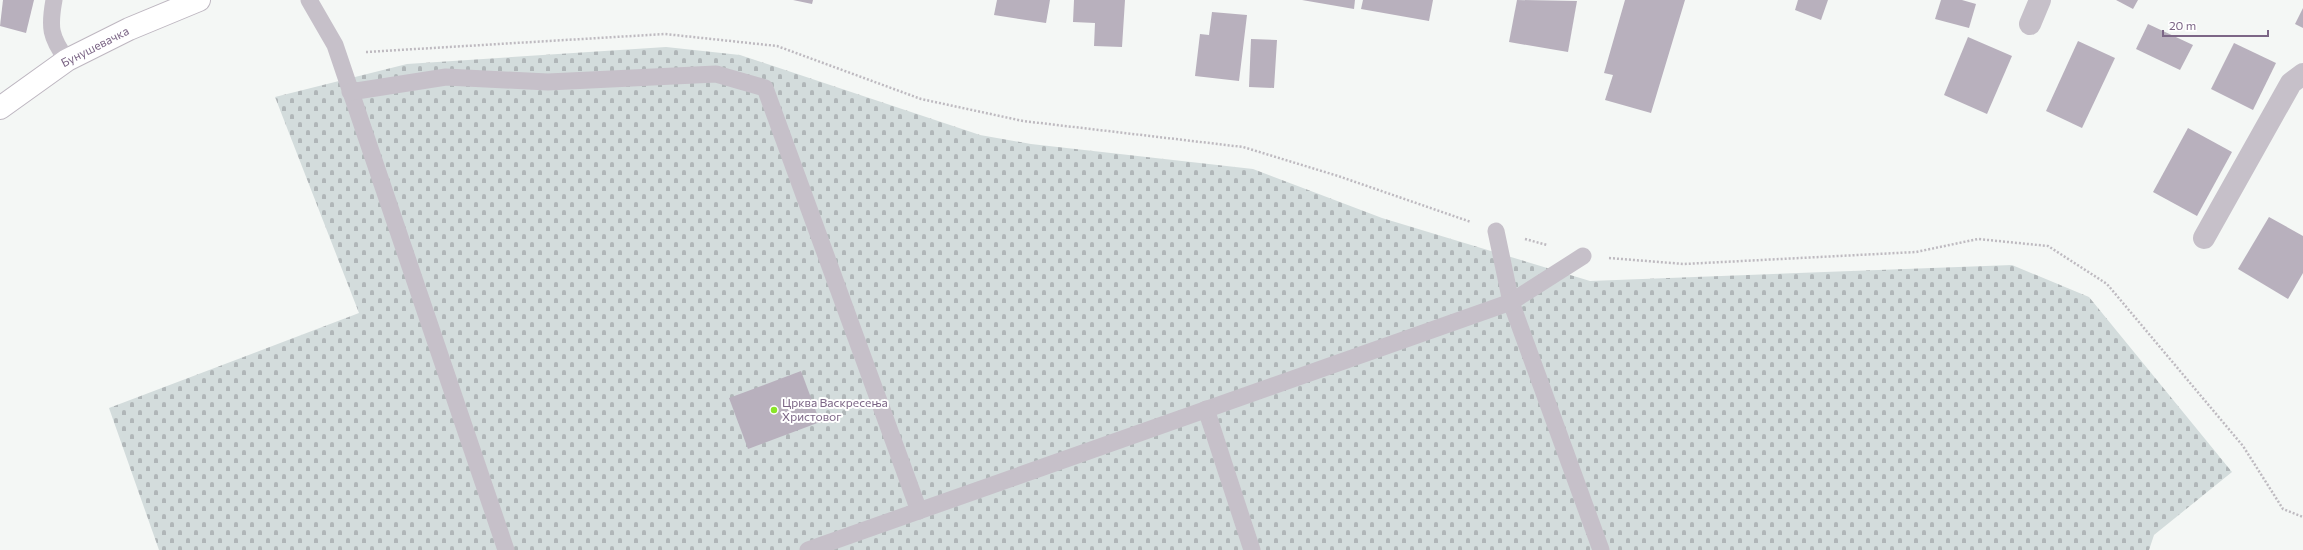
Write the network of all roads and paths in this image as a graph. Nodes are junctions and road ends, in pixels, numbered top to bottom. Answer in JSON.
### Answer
{"nodes":[{"id":1,"x":54,"y":0,"type":"edge"},
{"id":2,"x":199,"y":0,"type":"edge"},
{"id":3,"x":309,"y":0,"type":"edge"},
{"id":4,"x":2040,"y":0,"type":"edge"},
{"id":5,"x":2030,"y":24,"type":"dead end"},
{"id":6,"x":335,"y":45,"type":"junction"},
{"id":7,"x":67,"y":60,"type":"junction"},
{"id":8,"x":2303,"y":74,"type":"edge"},
{"id":9,"x":350,"y":92,"type":"junction"},
{"id":10,"x":0,"y":108,"type":"edge"},
{"id":11,"x":1496,"y":231,"type":"junction"},
{"id":12,"x":2204,"y":238,"type":"dead end"},
{"id":13,"x":1583,"y":256,"type":"junction"},
{"id":14,"x":1511,"y":302,"type":"junction"},
{"id":15,"x":1206,"y":410,"type":"junction"},
{"id":16,"x":919,"y":511,"type":"junction"},
{"id":17,"x":2303,"y":517,"type":"edge"},
{"id":18,"x":506,"y":550,"type":"edge"},
{"id":19,"x":808,"y":550,"type":"edge"},
{"id":20,"x":1252,"y":550,"type":"edge"},
{"id":21,"x":1601,"y":550,"type":"edge"}],
"edges":[{"from":1,"to":7,"type":"lane"},
{"from":2,"to":7,"type":"street","name":"Бунушевачка"},
{"from":3,"to":6,"type":"lane"},
{"from":4,"to":5,"type":"street"},
{"from":6,"to":9,"type":"lane"},
{"from":6,"to":11,"type":"path"},
{"from":7,"to":10,"type":"street","name":"Бунушевачка"},
{"from":8,"to":12,"type":"street"},
{"from":9,"to":16,"type":"lane"},
{"from":9,"to":18,"type":"lane"},
{"from":11,"to":13,"type":"path"},
{"from":11,"to":14,"type":"lane"},
{"from":13,"to":14,"type":"lane"},
{"from":13,"to":17,"type":"path"},
{"from":14,"to":15,"type":"lane"},
{"from":14,"to":21,"type":"lane"},
{"from":15,"to":16,"type":"lane"},
{"from":15,"to":20,"type":"lane"},
{"from":16,"to":19,"type":"lane"}]}
